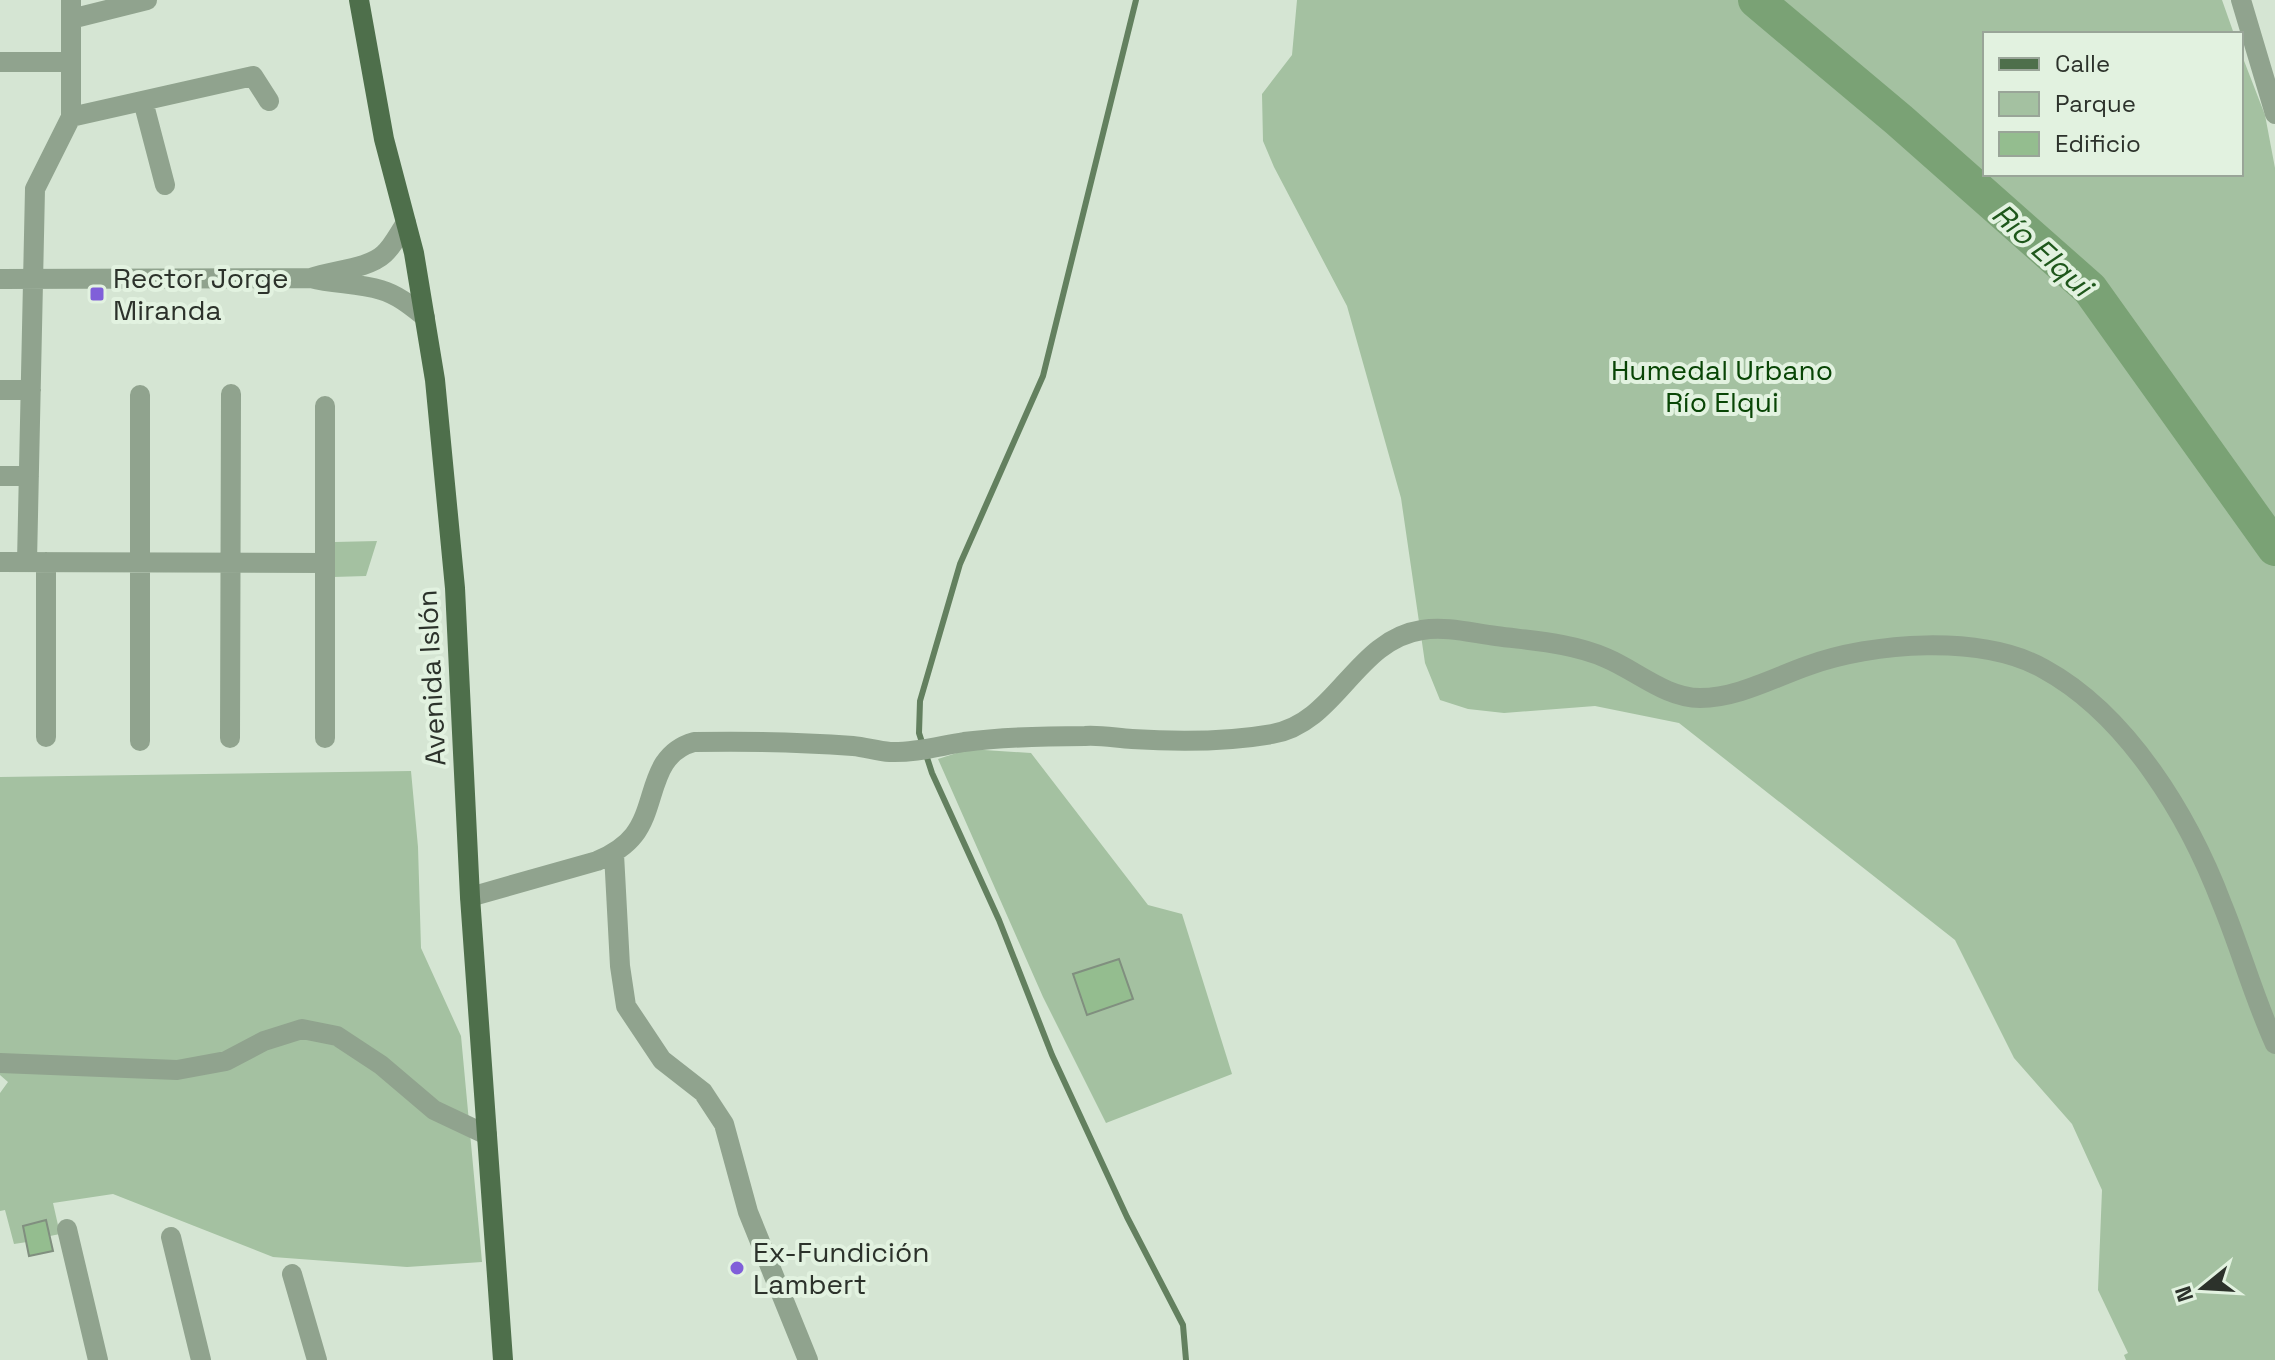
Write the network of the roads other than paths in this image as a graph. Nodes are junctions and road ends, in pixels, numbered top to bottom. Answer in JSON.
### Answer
{"nodes":[{"id":1,"x":147,"y":0,"type":"edge"},
{"id":2,"x":359,"y":0,"type":"edge"},
{"id":3,"x":2241,"y":0,"type":"edge"},
{"id":4,"x":71,"y":10,"type":"edge"},
{"id":5,"x":0,"y":62,"type":"edge"},
{"id":6,"x":71,"y":62,"type":"junction"},
{"id":7,"x":143,"y":101,"type":"junction"},
{"id":8,"x":269,"y":101,"type":"dead end"},
{"id":9,"x":2275,"y":114,"type":"edge"},
{"id":10,"x":71,"y":117,"type":"junction"},
{"id":11,"x":165,"y":185,"type":"dead end"},
{"id":12,"x":406,"y":223,"type":"junction"},
{"id":13,"x":311,"y":278,"type":"junction"},
{"id":14,"x":0,"y":279,"type":"edge"},
{"id":15,"x":33,"y":279,"type":"junction"},
{"id":16,"x":425,"y":317,"type":"junction"},
{"id":17,"x":0,"y":390,"type":"edge"},
{"id":18,"x":31,"y":390,"type":"junction"},
{"id":19,"x":231,"y":394,"type":"dead end"},
{"id":20,"x":140,"y":395,"type":"dead end"},
{"id":21,"x":325,"y":406,"type":"dead end"},
{"id":22,"x":0,"y":476,"type":"edge"},
{"id":23,"x":29,"y":476,"type":"junction"},
{"id":24,"x":0,"y":562,"type":"edge"},
{"id":25,"x":36,"y":562,"type":"junction"},
{"id":26,"x":140,"y":562,"type":"junction"},
{"id":27,"x":230,"y":563,"type":"junction"},
{"id":28,"x":325,"y":563,"type":"junction"},
{"id":29,"x":46,"y":737,"type":"dead end"},
{"id":30,"x":230,"y":738,"type":"dead end"},
{"id":31,"x":325,"y":738,"type":"dead end"},
{"id":32,"x":140,"y":741,"type":"dead end"},
{"id":33,"x":614,"y":854,"type":"junction"},
{"id":34,"x":470,"y":897,"type":"junction"},
{"id":35,"x":2275,"y":1044,"type":"edge"},
{"id":36,"x":0,"y":1063,"type":"edge"},
{"id":37,"x":487,"y":1135,"type":"junction"},
{"id":38,"x":67,"y":1229,"type":"dead end"},
{"id":39,"x":171,"y":1237,"type":"dead end"},
{"id":40,"x":292,"y":1274,"type":"dead end"},
{"id":41,"x":98,"y":1360,"type":"edge"},
{"id":42,"x":201,"y":1360,"type":"edge"},
{"id":43,"x":317,"y":1360,"type":"edge"},
{"id":44,"x":503,"y":1360,"type":"edge"},
{"id":45,"x":808,"y":1360,"type":"edge"}],
"edges":[{"from":1,"to":4,"type":"street"},
{"from":2,"to":12,"type":"main road","name":"Avenida Islón"},
{"from":3,"to":9,"type":"street"},
{"from":4,"to":6,"type":"street"},
{"from":5,"to":6,"type":"street"},
{"from":6,"to":10,"type":"street"},
{"from":7,"to":8,"type":"street"},
{"from":7,"to":10,"type":"street"},
{"from":7,"to":11,"type":"street"},
{"from":10,"to":15,"type":"street"},
{"from":12,"to":13,"type":"street"},
{"from":12,"to":16,"type":"main road","name":"Avenida Islón"},
{"from":13,"to":15,"type":"street"},
{"from":13,"to":16,"type":"street"},
{"from":14,"to":15,"type":"street"},
{"from":15,"to":18,"type":"street"},
{"from":16,"to":34,"type":"main road","name":"Avenida Islón"},
{"from":17,"to":18,"type":"street"},
{"from":18,"to":23,"type":"street"},
{"from":19,"to":27,"type":"street"},
{"from":20,"to":26,"type":"street"},
{"from":21,"to":28,"type":"street"},
{"from":22,"to":23,"type":"street"},
{"from":23,"to":25,"type":"street"},
{"from":24,"to":25,"type":"street"},
{"from":25,"to":26,"type":"street"},
{"from":25,"to":29,"type":"street"},
{"from":26,"to":27,"type":"street"},
{"from":26,"to":32,"type":"street"},
{"from":27,"to":28,"type":"street"},
{"from":27,"to":30,"type":"street"},
{"from":28,"to":31,"type":"street"},
{"from":33,"to":34,"type":"street"},
{"from":33,"to":35,"type":"street"},
{"from":33,"to":45,"type":"street"},
{"from":34,"to":37,"type":"main road","name":"Avenida Islón"},
{"from":36,"to":37,"type":"street"},
{"from":37,"to":44,"type":"main road","name":"Avenida Islón"},
{"from":38,"to":41,"type":"street"},
{"from":39,"to":42,"type":"street"},
{"from":40,"to":43,"type":"street"}]}
